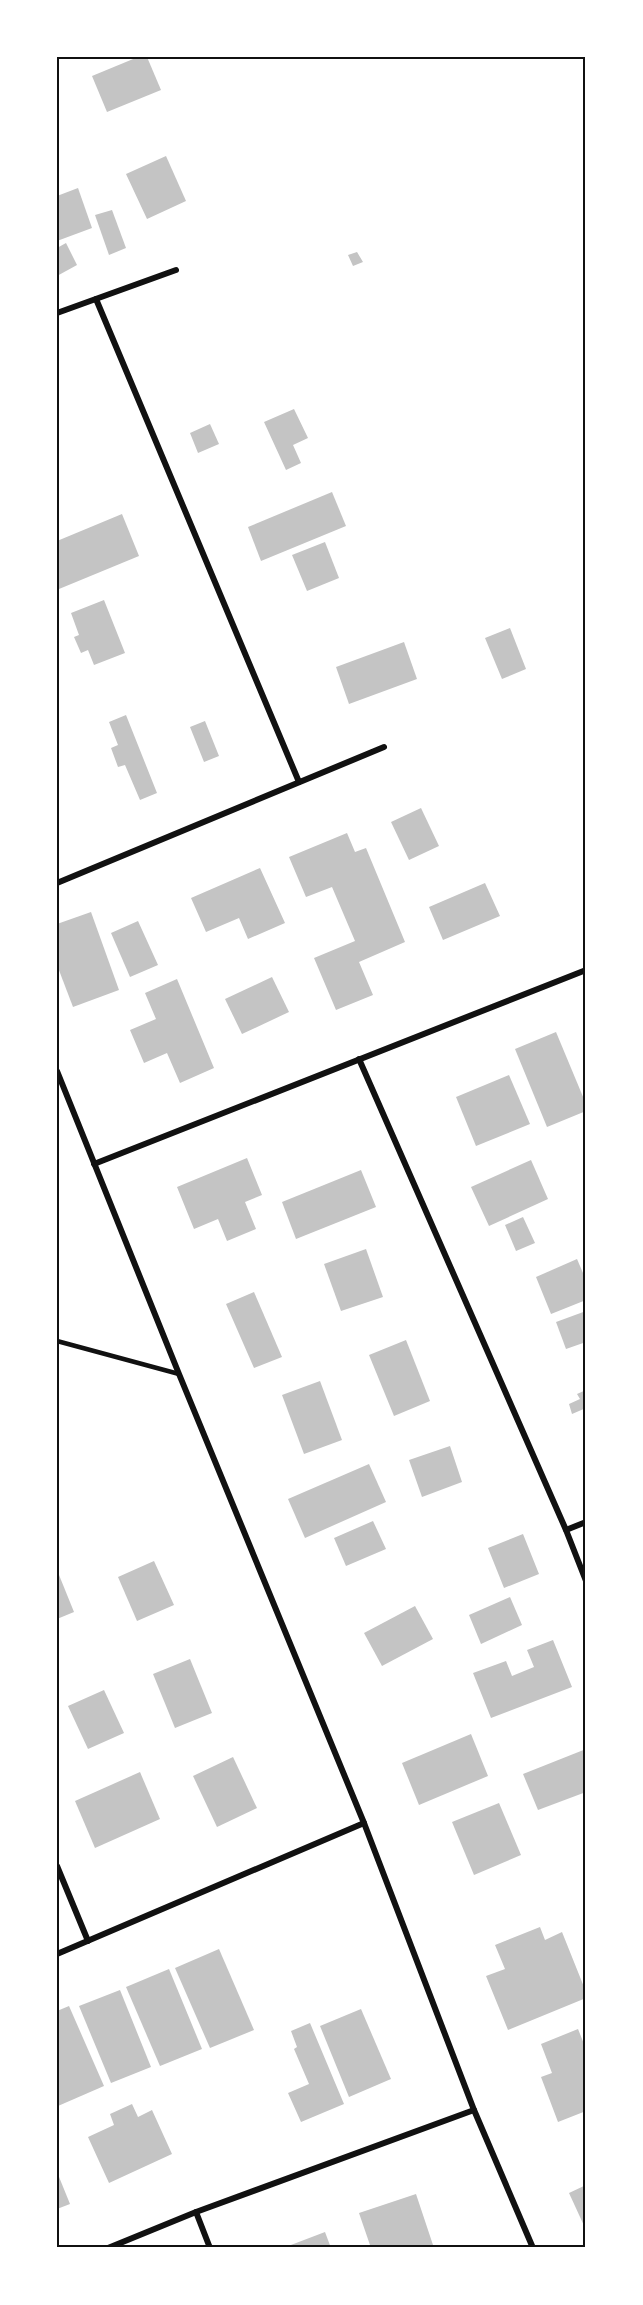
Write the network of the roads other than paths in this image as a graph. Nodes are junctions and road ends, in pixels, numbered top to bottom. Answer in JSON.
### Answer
{"nodes":[{"id":1,"x":176,"y":270,"type":"dead end"},
{"id":2,"x":96,"y":300,"type":"junction"},
{"id":3,"x":57,"y":313,"type":"edge"},
{"id":4,"x":384,"y":747,"type":"dead end"},
{"id":5,"x":299,"y":782,"type":"junction"},
{"id":6,"x":57,"y":883,"type":"edge"},
{"id":7,"x":586,"y":970,"type":"edge"},
{"id":8,"x":359,"y":1059,"type":"junction"},
{"id":9,"x":57,"y":1071,"type":"edge"},
{"id":10,"x":94,"y":1164,"type":"junction"},
{"id":11,"x":57,"y":1341,"type":"edge"},
{"id":12,"x":179,"y":1374,"type":"junction"},
{"id":13,"x":586,"y":1522,"type":"edge"},
{"id":14,"x":566,"y":1530,"type":"junction"},
{"id":15,"x":586,"y":1581,"type":"edge"},
{"id":16,"x":364,"y":1823,"type":"junction"},
{"id":17,"x":57,"y":1866,"type":"edge"},
{"id":18,"x":88,"y":1941,"type":"junction"},
{"id":19,"x":57,"y":1954,"type":"edge"},
{"id":20,"x":474,"y":2110,"type":"junction"},
{"id":21,"x":196,"y":2212,"type":"junction"},
{"id":22,"x":108,"y":2248,"type":"edge"},
{"id":23,"x":210,"y":2248,"type":"edge"},
{"id":24,"x":533,"y":2248,"type":"edge"}],
"edges":[{"from":1,"to":2,"type":"street"},
{"from":2,"to":3,"type":"street"},
{"from":2,"to":5,"type":"street"},
{"from":4,"to":5,"type":"street"},
{"from":5,"to":6,"type":"street"},
{"from":7,"to":8,"type":"street"},
{"from":8,"to":10,"type":"street"},
{"from":8,"to":14,"type":"street"},
{"from":9,"to":10,"type":"street"},
{"from":10,"to":12,"type":"street"},
{"from":11,"to":12,"type":"lane"},
{"from":12,"to":16,"type":"street"},
{"from":13,"to":14,"type":"street"},
{"from":14,"to":15,"type":"street"},
{"from":16,"to":18,"type":"street"},
{"from":16,"to":20,"type":"street"},
{"from":17,"to":18,"type":"street"},
{"from":18,"to":19,"type":"street"},
{"from":20,"to":21,"type":"street"},
{"from":20,"to":24,"type":"street"},
{"from":21,"to":22,"type":"street"},
{"from":21,"to":23,"type":"street"}]}
